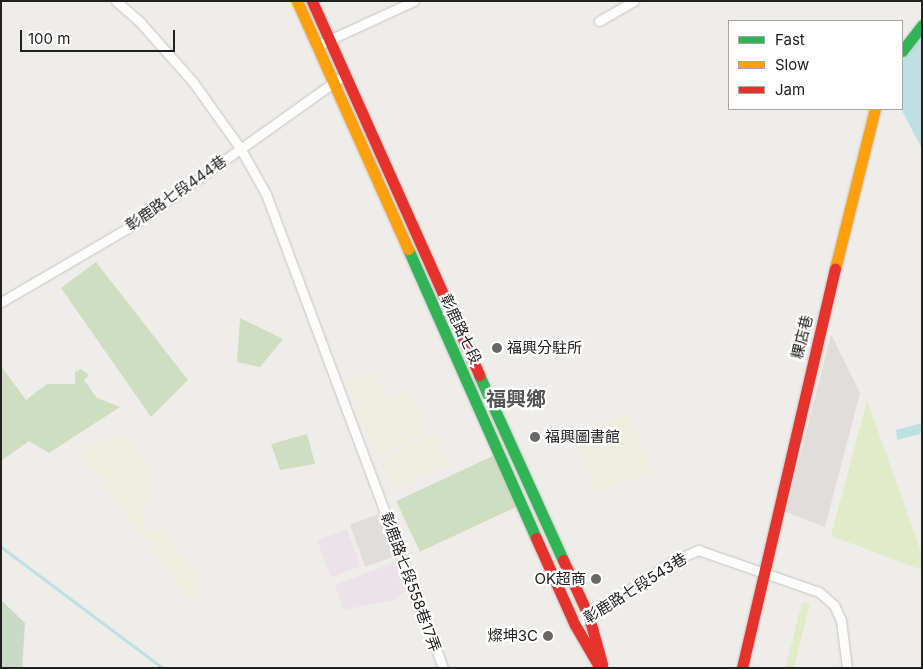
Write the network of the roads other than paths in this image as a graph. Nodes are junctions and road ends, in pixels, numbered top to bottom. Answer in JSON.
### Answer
{"nodes":[{"id":1,"x":116,"y":1,"type":"edge"},
{"id":2,"x":297,"y":1,"type":"edge"},
{"id":3,"x":312,"y":1,"type":"edge"},
{"id":4,"x":414,"y":1,"type":"edge"},
{"id":5,"x":634,"y":1,"type":"edge"},
{"id":6,"x":599,"y":21,"type":"dead end"},
{"id":7,"x":922,"y":25,"type":"edge"},
{"id":8,"x":329,"y":41,"type":"junction"},
{"id":9,"x":316,"y":46,"type":"junction"},
{"id":10,"x":903,"y":50,"type":"edge"},
{"id":11,"x":344,"y":75,"type":"junction"},
{"id":12,"x":333,"y":84,"type":"junction"},
{"id":13,"x":872,"y":112,"type":"edge"},
{"id":14,"x":240,"y":148,"type":"junction"},
{"id":15,"x":1,"y":302,"type":"edge"},
{"id":16,"x":762,"y":573,"type":"junction"},
{"id":17,"x":589,"y":617,"type":"junction"},
{"id":18,"x":574,"y":626,"type":"junction"},
{"id":19,"x":443,"y":668,"type":"edge"},
{"id":20,"x":601,"y":668,"type":"edge"},
{"id":21,"x":742,"y":668,"type":"edge"},
{"id":22,"x":847,"y":668,"type":"edge"}],
"edges":[{"from":1,"to":14,"type":"street","name":"彰鹿路七段558巷17弄"},
{"from":2,"to":9,"type":"main road","name":"彰鹿路七段"},
{"from":3,"to":8,"type":"main road","name":"彰鹿路七段"},
{"from":4,"to":8,"type":"street"},
{"from":5,"to":6,"type":"street"},
{"from":7,"to":10,"type":"main road"},
{"from":8,"to":9,"type":"street"},
{"from":8,"to":11,"type":"main road","name":"彰鹿路七段"},
{"from":9,"to":12,"type":"main road","name":"彰鹿路七段"},
{"from":11,"to":12,"type":"street","name":"彰鹿路七段444巷"},
{"from":11,"to":17,"type":"main road","name":"彰鹿路七段"},
{"from":12,"to":14,"type":"street","name":"彰鹿路七段444巷"},
{"from":12,"to":18,"type":"main road","name":"彰鹿路七段"},
{"from":13,"to":16,"type":"main road","name":"粿店巷"},
{"from":14,"to":15,"type":"street","name":"彰鹿路七段444巷"},
{"from":14,"to":19,"type":"street","name":"彰鹿路七段558巷17弄"},
{"from":16,"to":17,"type":"street","name":"彰鹿路七段543巷"},
{"from":16,"to":21,"type":"main road","name":"粿店巷"},
{"from":16,"to":22,"type":"street","name":"彰鹿路七段543巷"},
{"from":17,"to":18,"type":"street","name":"彰鹿路七段543巷"},
{"from":17,"to":20,"type":"main road","name":"彰鹿路七段"},
{"from":18,"to":20,"type":"main road","name":"彰鹿路七段"}]}
